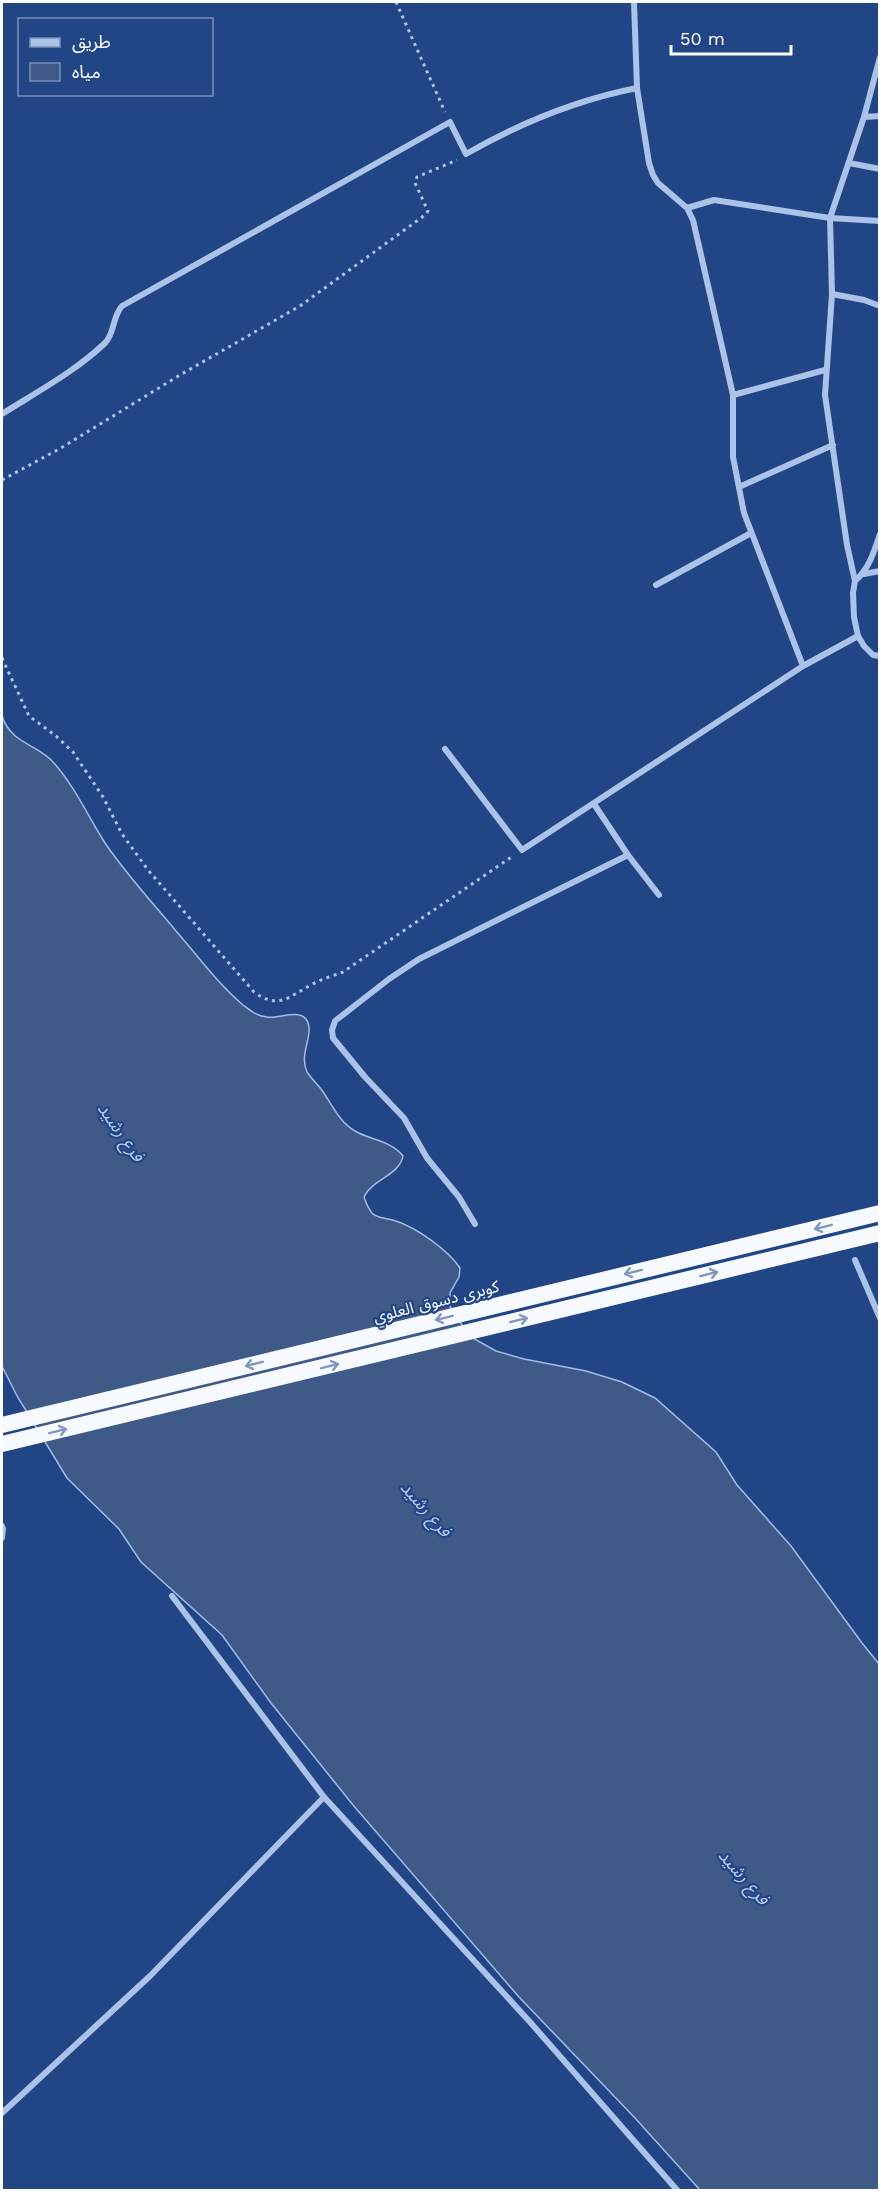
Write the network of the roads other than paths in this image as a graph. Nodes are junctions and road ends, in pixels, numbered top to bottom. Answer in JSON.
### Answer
{"nodes":[{"id":1,"x":634,"y":2,"type":"edge"},
{"id":2,"x":879,"y":57,"type":"edge"},
{"id":3,"x":637,"y":88,"type":"junction"},
{"id":4,"x":879,"y":116,"type":"edge"},
{"id":5,"x":864,"y":117,"type":"junction"},
{"id":6,"x":849,"y":163,"type":"junction"},
{"id":7,"x":879,"y":169,"type":"edge"},
{"id":8,"x":687,"y":208,"type":"junction"},
{"id":9,"x":830,"y":218,"type":"junction"},
{"id":10,"x":879,"y":221,"type":"edge"},
{"id":11,"x":832,"y":294,"type":"junction"},
{"id":12,"x":879,"y":306,"type":"edge"},
{"id":13,"x":825,"y":370,"type":"junction"},
{"id":14,"x":733,"y":395,"type":"junction"},
{"id":15,"x":2,"y":414,"type":"edge"},
{"id":16,"x":833,"y":445,"type":"junction"},
{"id":17,"x":739,"y":487,"type":"junction"},
{"id":18,"x":751,"y":533,"type":"junction"},
{"id":19,"x":879,"y":534,"type":"edge"},
{"id":20,"x":879,"y":571,"type":"edge"},
{"id":21,"x":864,"y":574,"type":"junction"},
{"id":22,"x":855,"y":581,"type":"junction"},
{"id":23,"x":656,"y":585,"type":"dead end"},
{"id":24,"x":858,"y":636,"type":"junction"},
{"id":25,"x":879,"y":656,"type":"edge"},
{"id":26,"x":803,"y":666,"type":"junction"},
{"id":27,"x":445,"y":749,"type":"dead end"},
{"id":28,"x":594,"y":804,"type":"junction"},
{"id":29,"x":628,"y":855,"type":"junction"},
{"id":30,"x":659,"y":895,"type":"dead end"},
{"id":31,"x":879,"y":1213,"type":"edge"},
{"id":32,"x":475,"y":1224,"type":"dead end"},
{"id":33,"x":879,"y":1233,"type":"edge"},
{"id":34,"x":855,"y":1260,"type":"dead end"},
{"id":35,"x":879,"y":1318,"type":"edge"},
{"id":36,"x":2,"y":1425,"type":"edge"},
{"id":37,"x":2,"y":1444,"type":"edge"},
{"id":38,"x":2,"y":1526,"type":"edge"},
{"id":39,"x":2,"y":1538,"type":"edge"},
{"id":40,"x":172,"y":1596,"type":"dead end"},
{"id":41,"x":324,"y":1797,"type":"junction"},
{"id":42,"x":2,"y":2113,"type":"edge"},
{"id":43,"x":677,"y":2190,"type":"edge"}],
"edges":[{"from":1,"to":3,"type":"street"},
{"from":2,"to":5,"type":"street"},
{"from":3,"to":8,"type":"street"},
{"from":3,"to":15,"type":"street"},
{"from":4,"to":5,"type":"street"},
{"from":5,"to":6,"type":"street"},
{"from":6,"to":7,"type":"street"},
{"from":6,"to":9,"type":"street"},
{"from":8,"to":9,"type":"street"},
{"from":8,"to":14,"type":"street"},
{"from":9,"to":10,"type":"street"},
{"from":9,"to":11,"type":"street"},
{"from":11,"to":12,"type":"street"},
{"from":11,"to":13,"type":"street"},
{"from":13,"to":14,"type":"street"},
{"from":13,"to":16,"type":"street"},
{"from":14,"to":17,"type":"street"},
{"from":16,"to":17,"type":"street"},
{"from":16,"to":22,"type":"street"},
{"from":17,"to":18,"type":"street"},
{"from":18,"to":23,"type":"street"},
{"from":18,"to":26,"type":"street"},
{"from":19,"to":21,"type":"street"},
{"from":20,"to":21,"type":"street"},
{"from":21,"to":22,"type":"street"},
{"from":22,"to":24,"type":"street"},
{"from":24,"to":25,"type":"street"},
{"from":24,"to":26,"type":"street"},
{"from":26,"to":28,"type":"street"},
{"from":27,"to":28,"type":"street"},
{"from":28,"to":29,"type":"street"},
{"from":29,"to":30,"type":"street"},
{"from":29,"to":32,"type":"street"},
{"from":31,"to":36,"type":"highway","name":"كوبرى دسوق العلوي","one_way":true},
{"from":37,"to":33,"type":"highway","one_way":true},
{"from":34,"to":35,"type":"street"},
{"from":38,"to":39,"type":"street"},
{"from":40,"to":41,"type":"street"},
{"from":41,"to":42,"type":"street"},
{"from":41,"to":43,"type":"street"}]}
